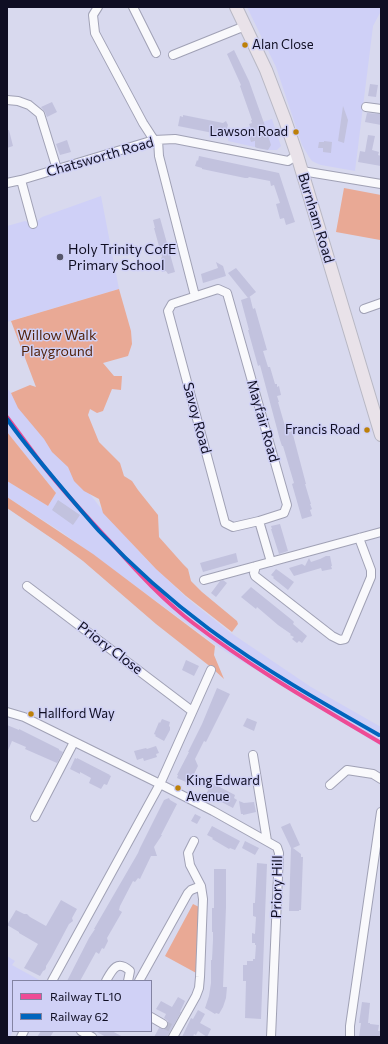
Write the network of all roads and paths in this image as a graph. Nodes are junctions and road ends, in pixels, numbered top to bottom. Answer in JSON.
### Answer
{"nodes":[{"id":1,"x":98,"y":7,"type":"edge"},
{"id":2,"x":133,"y":7,"type":"edge"},
{"id":3,"x":236,"y":7,"type":"edge"},
{"id":4,"x":245,"y":26,"type":"junction"},
{"id":5,"x":156,"y":52,"type":"dead end"},
{"id":6,"x":173,"y":55,"type":"dead end"},
{"id":7,"x":7,"y":100,"type":"edge"},
{"id":8,"x":366,"y":107,"type":"dead end"},
{"id":9,"x":381,"y":109,"type":"edge"},
{"id":10,"x":156,"y":140,"type":"junction"},
{"id":11,"x":297,"y":155,"type":"junction"},
{"id":12,"x":57,"y":169,"type":"junction"},
{"id":13,"x":302,"y":171,"type":"junction"},
{"id":14,"x":21,"y":180,"type":"junction"},
{"id":15,"x":7,"y":183,"type":"edge"},
{"id":16,"x":381,"y":184,"type":"edge"},
{"id":17,"x":33,"y":224,"type":"dead end"},
{"id":18,"x":195,"y":296,"type":"junction"},
{"id":19,"x":381,"y":303,"type":"edge"},
{"id":20,"x":364,"y":309,"type":"dead end"},
{"id":21,"x":381,"y":435,"type":"edge"},
{"id":22,"x":259,"y":521,"type":"junction"},
{"id":23,"x":381,"y":532,"type":"edge"},
{"id":24,"x":359,"y":538,"type":"junction"},
{"id":25,"x":271,"y":562,"type":"junction"},
{"id":26,"x":256,"y":566,"type":"junction"},
{"id":27,"x":204,"y":580,"type":"dead end"},
{"id":28,"x":27,"y":586,"type":"dead end"},
{"id":29,"x":211,"y":670,"type":"dead end"},
{"id":30,"x":192,"y":711,"type":"junction"},
{"id":31,"x":7,"y":712,"type":"edge"},
{"id":32,"x":74,"y":742,"type":"junction"},
{"id":33,"x":253,"y":755,"type":"dead end"},
{"id":34,"x":381,"y":779,"type":"edge"},
{"id":35,"x":160,"y":784,"type":"junction"},
{"id":36,"x":330,"y":785,"type":"dead end"},
{"id":37,"x":381,"y":812,"type":"edge"},
{"id":38,"x":35,"y":817,"type":"dead end"},
{"id":39,"x":194,"y":841,"type":"dead end"},
{"id":40,"x":267,"y":841,"type":"junction"},
{"id":41,"x":201,"y":886,"type":"junction"},
{"id":42,"x":53,"y":980,"type":"edge"},
{"id":43,"x":107,"y":980,"type":"edge"},
{"id":44,"x":128,"y":980,"type":"edge"},
{"id":45,"x":140,"y":980,"type":"edge"},
{"id":46,"x":152,"y":1018,"type":"edge"},
{"id":47,"x":171,"y":1030,"type":"edge"},
{"id":48,"x":83,"y":1032,"type":"edge"},
{"id":49,"x":92,"y":1037,"type":"edge"},
{"id":50,"x":271,"y":1037,"type":"edge"},
{"id":51,"x":350,"y":1037,"type":"edge"}],
"edges":[{"from":1,"to":10,"type":"street"},
{"from":2,"to":5,"type":"street"},
{"from":3,"to":4,"type":"main road","name":"Burnham Road"},
{"from":4,"to":6,"type":"street"},
{"from":4,"to":11,"type":"main road","name":"Burnham Road"},
{"from":7,"to":12,"type":"street"},
{"from":8,"to":9,"type":"street"},
{"from":10,"to":11,"type":"street","name":"Chatsworth Road"},
{"from":10,"to":12,"type":"street","name":"Chatsworth Road"},
{"from":10,"to":18,"type":"street"},
{"from":11,"to":13,"type":"main road","name":"Burnham Road"},
{"from":12,"to":14,"type":"street","name":"Chatsworth Road"},
{"from":13,"to":16,"type":"street"},
{"from":13,"to":21,"type":"main road","name":"Burnham Road"},
{"from":14,"to":15,"type":"street","name":"Chatsworth Road"},
{"from":14,"to":17,"type":"street"},
{"from":18,"to":22,"type":"street","name":"Savoy Road"},
{"from":18,"to":22,"type":"street","name":"Mayfair Road"},
{"from":19,"to":20,"type":"street"},
{"from":22,"to":25,"type":"street"},
{"from":23,"to":24,"type":"street"},
{"from":24,"to":25,"type":"street"},
{"from":24,"to":26,"type":"street"},
{"from":25,"to":26,"type":"street"},
{"from":26,"to":27,"type":"street"},
{"from":28,"to":30,"type":"street","name":"Priory Close"},
{"from":29,"to":30,"type":"street"},
{"from":30,"to":35,"type":"street"},
{"from":31,"to":32,"type":"street"},
{"from":32,"to":35,"type":"street"},
{"from":32,"to":38,"type":"street"},
{"from":33,"to":40,"type":"street"},
{"from":34,"to":36,"type":"street"},
{"from":35,"to":40,"type":"street","name":"Priory Hill"},
{"from":35,"to":42,"type":"street"},
{"from":37,"to":51,"type":"street"},
{"from":39,"to":41,"type":"street"},
{"from":40,"to":50,"type":"street","name":"Priory Hill"},
{"from":41,"to":45,"type":"street"},
{"from":41,"to":47,"type":"street"},
{"from":43,"to":44,"type":"street"},
{"from":46,"to":47,"type":"street"},
{"from":48,"to":49,"type":"street"}]}
